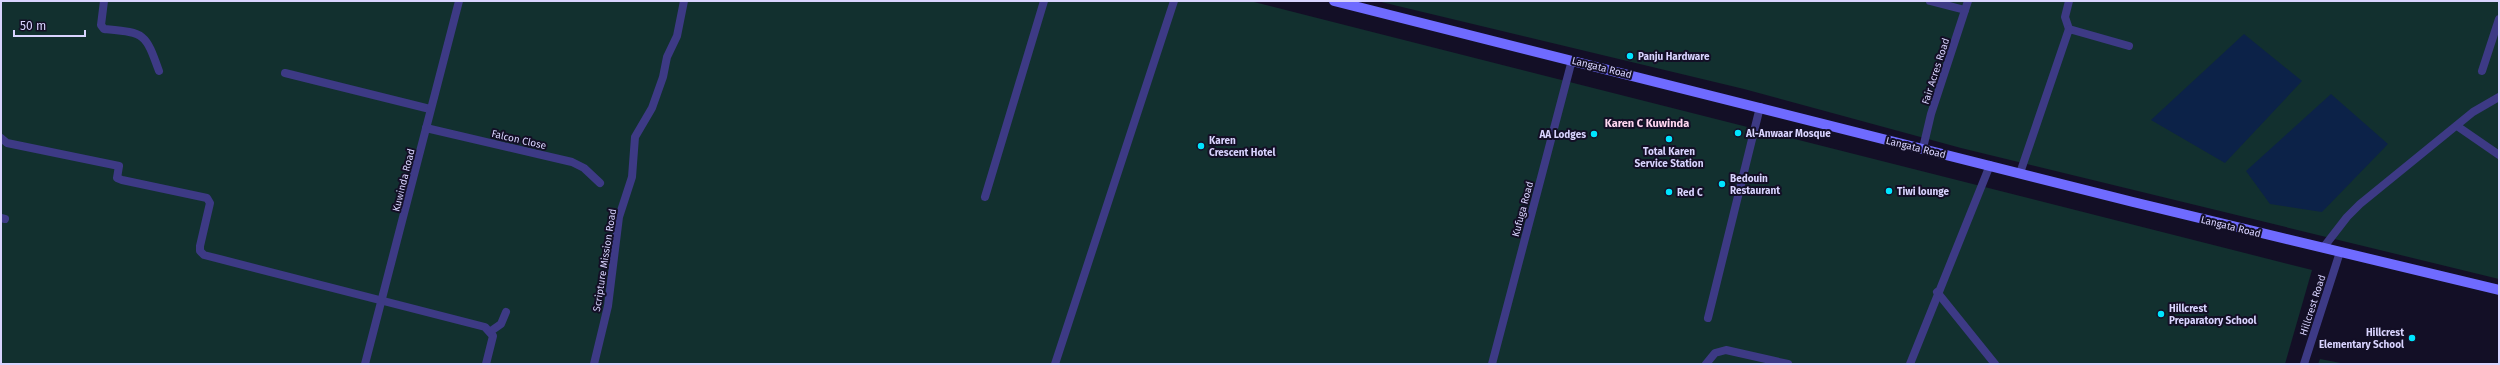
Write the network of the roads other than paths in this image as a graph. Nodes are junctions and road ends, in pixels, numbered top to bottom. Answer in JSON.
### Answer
{"nodes":[{"id":1,"x":104,"y":1,"type":"edge"},
{"id":2,"x":459,"y":1,"type":"edge"},
{"id":3,"x":684,"y":1,"type":"edge"},
{"id":4,"x":1044,"y":1,"type":"edge"},
{"id":5,"x":1174,"y":1,"type":"edge"},
{"id":6,"x":1334,"y":1,"type":"edge"},
{"id":7,"x":1930,"y":1,"type":"edge"},
{"id":8,"x":1968,"y":1,"type":"edge"},
{"id":9,"x":2069,"y":1,"type":"edge"},
{"id":10,"x":1965,"y":10,"type":"junction"},
{"id":11,"x":2499,"y":19,"type":"edge"},
{"id":12,"x":2069,"y":28,"type":"junction"},
{"id":13,"x":2129,"y":46,"type":"dead end"},
{"id":14,"x":1572,"y":60,"type":"junction"},
{"id":15,"x":159,"y":71,"type":"dead end"},
{"id":16,"x":2482,"y":71,"type":"dead end"},
{"id":17,"x":285,"y":73,"type":"dead end"},
{"id":18,"x":2499,"y":98,"type":"edge"},
{"id":19,"x":1760,"y":107,"type":"junction"},
{"id":20,"x":430,"y":109,"type":"junction"},
{"id":21,"x":2457,"y":126,"type":"junction"},
{"id":22,"x":426,"y":128,"type":"junction"},
{"id":23,"x":1,"y":138,"type":"edge"},
{"id":24,"x":1923,"y":148,"type":"junction"},
{"id":25,"x":2499,"y":155,"type":"edge"},
{"id":26,"x":1990,"y":166,"type":"junction"},
{"id":27,"x":2020,"y":173,"type":"junction"},
{"id":28,"x":600,"y":183,"type":"dead end"},
{"id":29,"x":985,"y":197,"type":"dead end"},
{"id":30,"x":2323,"y":248,"type":"junction"},
{"id":31,"x":2340,"y":252,"type":"junction"},
{"id":32,"x":2498,"y":289,"type":"edge"},
{"id":33,"x":1937,"y":292,"type":"junction"},
{"id":34,"x":382,"y":301,"type":"junction"},
{"id":35,"x":506,"y":312,"type":"dead end"},
{"id":36,"x":1708,"y":318,"type":"dead end"},
{"id":37,"x":490,"y":331,"type":"junction"},
{"id":38,"x":365,"y":364,"type":"edge"},
{"id":39,"x":486,"y":364,"type":"edge"},
{"id":40,"x":594,"y":364,"type":"edge"},
{"id":41,"x":1055,"y":364,"type":"edge"},
{"id":42,"x":1492,"y":364,"type":"edge"},
{"id":43,"x":1706,"y":364,"type":"edge"},
{"id":44,"x":1788,"y":364,"type":"edge"},
{"id":45,"x":1910,"y":364,"type":"edge"},
{"id":46,"x":1995,"y":364,"type":"edge"},
{"id":47,"x":2304,"y":364,"type":"edge"}],
"edges":[{"from":1,"to":15,"type":"street"},
{"from":2,"to":20,"type":"street","name":"Kuwinda Road"},
{"from":3,"to":40,"type":"street","name":"Scripture Mission Road"},
{"from":4,"to":29,"type":"street"},
{"from":5,"to":41,"type":"street"},
{"from":6,"to":14,"type":"main road","name":"Langata Road"},
{"from":7,"to":10,"type":"street"},
{"from":8,"to":10,"type":"street","name":"Fair Acres Road"},
{"from":9,"to":12,"type":"street"},
{"from":10,"to":24,"type":"street","name":"Fair Acres Road"},
{"from":11,"to":16,"type":"street"},
{"from":12,"to":13,"type":"street"},
{"from":12,"to":27,"type":"street"},
{"from":14,"to":19,"type":"main road","name":"Langata Road"},
{"from":14,"to":42,"type":"street","name":"Kufuga Road"},
{"from":17,"to":20,"type":"street"},
{"from":18,"to":21,"type":"street"},
{"from":19,"to":24,"type":"main road","name":"Langata Road"},
{"from":19,"to":36,"type":"street"},
{"from":20,"to":22,"type":"street","name":"Kuwinda Road"},
{"from":21,"to":25,"type":"street"},
{"from":21,"to":30,"type":"street"},
{"from":22,"to":28,"type":"street","name":"Falcon Close"},
{"from":22,"to":34,"type":"street","name":"Kuwinda Road"},
{"from":23,"to":34,"type":"street"},
{"from":24,"to":26,"type":"main road","name":"Langata Road"},
{"from":26,"to":27,"type":"main road","name":"Langata Road"},
{"from":26,"to":33,"type":"street"},
{"from":27,"to":30,"type":"main road","name":"Langata Road"},
{"from":30,"to":31,"type":"main road","name":"Langata Road"},
{"from":31,"to":32,"type":"main road","name":"Langata Road"},
{"from":31,"to":47,"type":"street","name":"Hillcrest Road"},
{"from":33,"to":45,"type":"street"},
{"from":33,"to":46,"type":"street"},
{"from":34,"to":37,"type":"street"},
{"from":34,"to":38,"type":"street","name":"Kuwinda Road"},
{"from":35,"to":37,"type":"street"},
{"from":37,"to":39,"type":"street"},
{"from":43,"to":44,"type":"street"}]}
